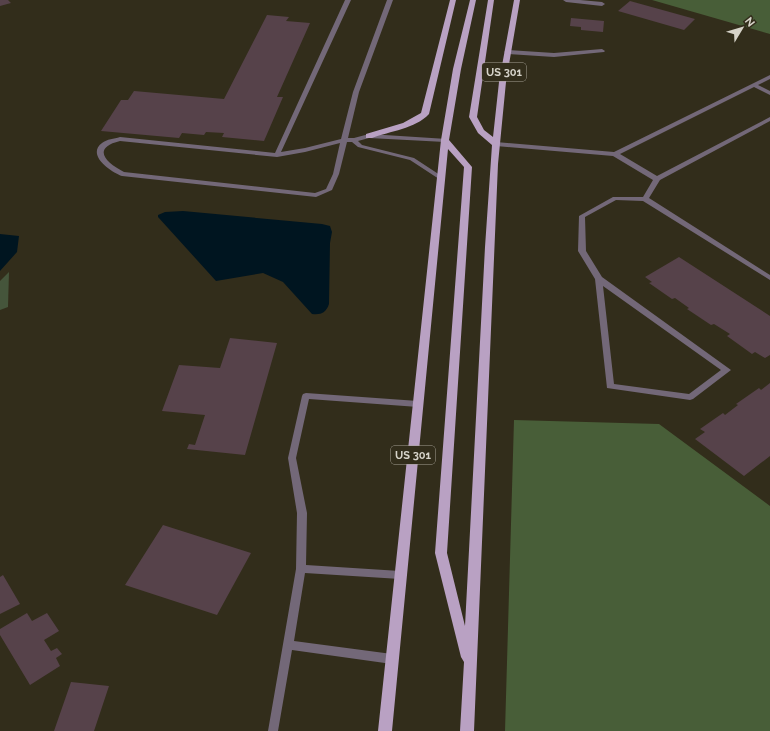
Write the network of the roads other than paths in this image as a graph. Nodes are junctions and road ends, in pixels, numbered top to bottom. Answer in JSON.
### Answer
{"nodes":[{"id":1,"x":348,"y":0,"type":"edge"},
{"id":2,"x":390,"y":0,"type":"edge"},
{"id":3,"x":453,"y":0,"type":"edge"},
{"id":4,"x":473,"y":0,"type":"edge"},
{"id":5,"x":491,"y":0,"type":"edge"},
{"id":6,"x":517,"y":0,"type":"edge"},
{"id":7,"x":566,"y":0,"type":"edge"},
{"id":8,"x":602,"y":4,"type":"dead end"},
{"id":9,"x":507,"y":52,"type":"junction"},
{"id":10,"x":602,"y":52,"type":"dead end"},
{"id":11,"x":770,"y":77,"type":"edge"},
{"id":12,"x":753,"y":85,"type":"junction"},
{"id":13,"x":770,"y":93,"type":"edge"},
{"id":14,"x":770,"y":120,"type":"edge"},
{"id":15,"x":369,"y":136,"type":"junction"},
{"id":16,"x":344,"y":140,"type":"junction"},
{"id":17,"x":354,"y":140,"type":"junction"},
{"id":18,"x":445,"y":140,"type":"junction"},
{"id":19,"x":496,"y":144,"type":"junction"},
{"id":20,"x":615,"y":154,"type":"junction"},
{"id":21,"x":277,"y":155,"type":"junction"},
{"id":22,"x":441,"y":178,"type":"junction"},
{"id":23,"x":657,"y":179,"type":"junction"},
{"id":24,"x":645,"y":199,"type":"junction"},
{"id":25,"x":770,"y":278,"type":"edge"},
{"id":26,"x":599,"y":279,"type":"junction"},
{"id":27,"x":418,"y":404,"type":"junction"},
{"id":28,"x":301,"y":569,"type":"junction"},
{"id":29,"x":400,"y":575,"type":"junction"},
{"id":30,"x":288,"y":645,"type":"junction"},
{"id":31,"x":392,"y":659,"type":"junction"},
{"id":32,"x":470,"y":668,"type":"junction"},
{"id":33,"x":273,"y":731,"type":"edge"},
{"id":34,"x":385,"y":731,"type":"edge"},
{"id":35,"x":468,"y":731,"type":"edge"}],
"edges":[{"from":1,"to":21,"type":"lane"},
{"from":2,"to":16,"type":"lane"},
{"from":3,"to":15,"type":"main road"},
{"from":4,"to":18,"type":"main road","number":"US 301"},
{"from":5,"to":19,"type":"main road"},
{"from":6,"to":9,"type":"main road","number":"US 301"},
{"from":7,"to":8,"type":"lane"},
{"from":9,"to":10,"type":"lane"},
{"from":9,"to":19,"type":"main road","number":"US 301"},
{"from":11,"to":12,"type":"lane"},
{"from":12,"to":13,"type":"lane"},
{"from":12,"to":20,"type":"lane"},
{"from":14,"to":23,"type":"lane"},
{"from":15,"to":17,"type":"lane"},
{"from":15,"to":18,"type":"lane"},
{"from":16,"to":17,"type":"lane"},
{"from":16,"to":21,"type":"lane"},
{"from":16,"to":21,"type":"lane"},
{"from":17,"to":22,"type":"lane"},
{"from":18,"to":22,"type":"main road","number":"US 301"},
{"from":18,"to":32,"type":"main road"},
{"from":19,"to":20,"type":"lane"},
{"from":19,"to":32,"type":"main road","number":"US 301"},
{"from":20,"to":23,"type":"lane"},
{"from":22,"to":27,"type":"main road","number":"US 301"},
{"from":23,"to":24,"type":"lane"},
{"from":24,"to":25,"type":"lane"},
{"from":24,"to":26,"type":"lane"},
{"from":26,"to":26,"type":"lane"},
{"from":27,"to":28,"type":"lane"},
{"from":27,"to":29,"type":"main road","number":"US 301"},
{"from":28,"to":29,"type":"lane"},
{"from":28,"to":30,"type":"lane"},
{"from":29,"to":31,"type":"main road","number":"US 301"},
{"from":30,"to":31,"type":"lane"},
{"from":30,"to":33,"type":"lane"},
{"from":31,"to":34,"type":"main road","number":"US 301"},
{"from":32,"to":35,"type":"main road","number":"US 301"}]}
